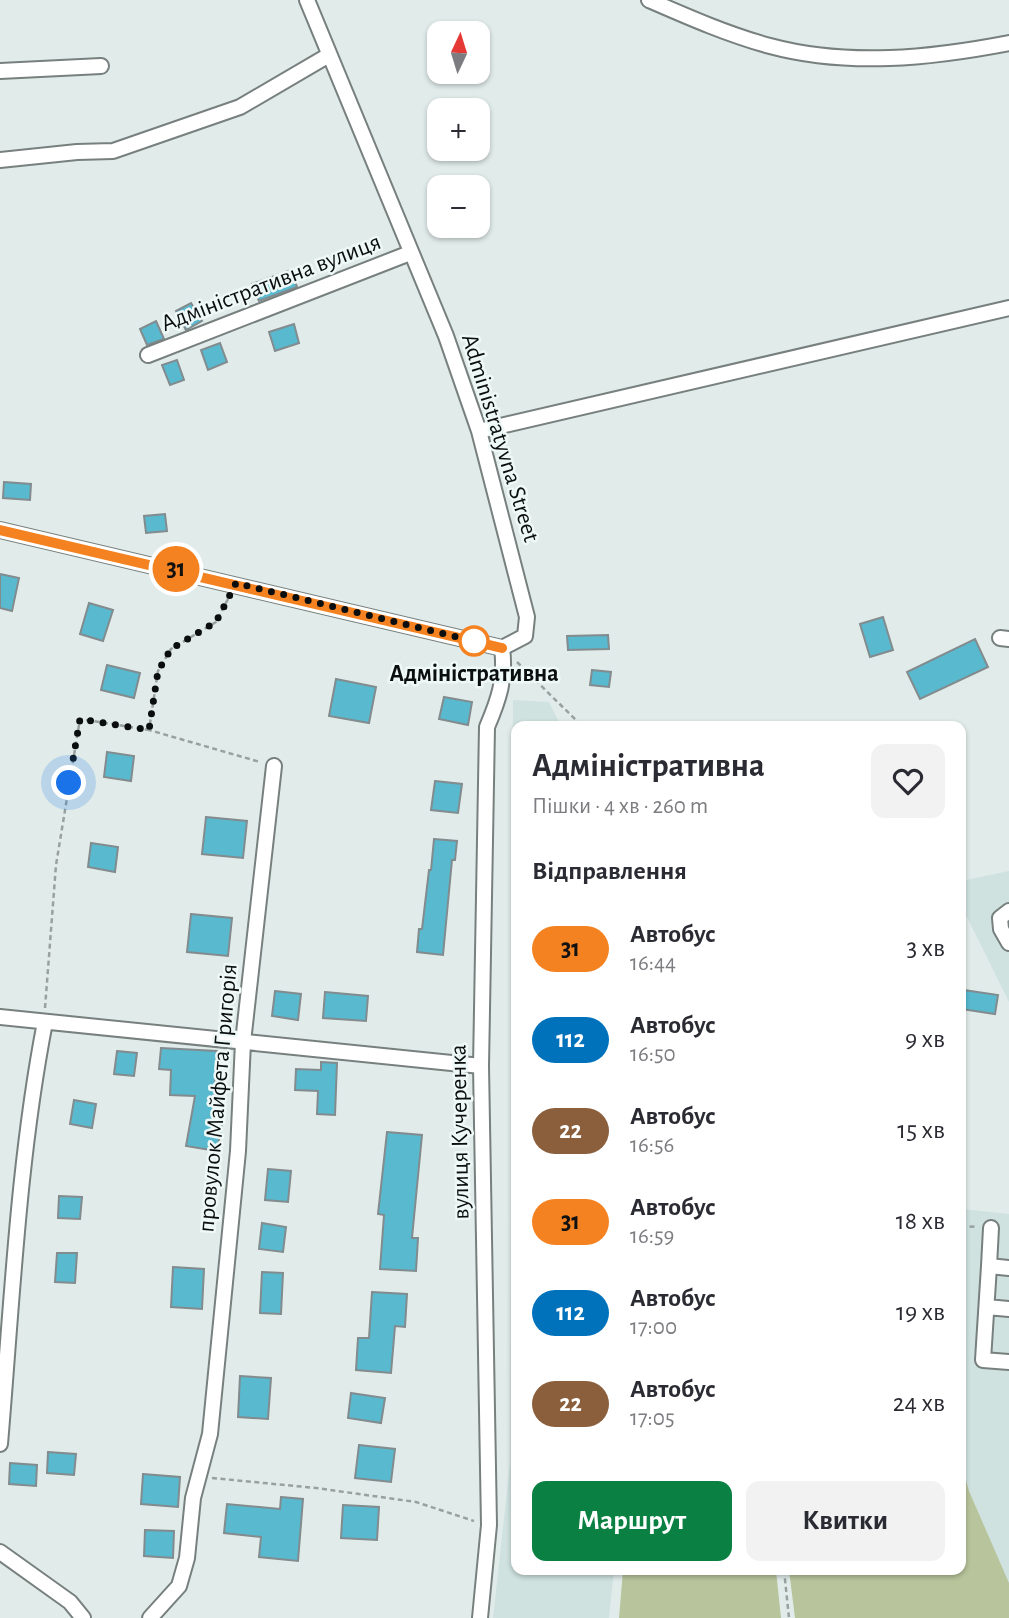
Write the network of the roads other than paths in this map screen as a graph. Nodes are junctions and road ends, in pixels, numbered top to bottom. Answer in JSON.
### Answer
{"nodes":[{"id":1,"x":307,"y":0,"type":"edge"},
{"id":2,"x":649,"y":0,"type":"edge"},
{"id":3,"x":1009,"y":43,"type":"edge"},
{"id":4,"x":329,"y":55,"type":"junction"},
{"id":5,"x":102,"y":66,"type":"dead end"},
{"id":6,"x":0,"y":71,"type":"edge"},
{"id":7,"x":0,"y":160,"type":"edge"},
{"id":8,"x":410,"y":253,"type":"junction"},
{"id":9,"x":1009,"y":309,"type":"edge"},
{"id":10,"x":148,"y":355,"type":"dead end"},
{"id":11,"x":479,"y":431,"type":"junction"},
{"id":12,"x":0,"y":530,"type":"edge"},
{"id":13,"x":502,"y":648,"type":"junction"},
{"id":14,"x":274,"y":766,"type":"road end"},
{"id":15,"x":1009,"y":911,"type":"edge"},
{"id":16,"x":1009,"y":943,"type":"edge"},
{"id":17,"x":0,"y":1017,"type":"edge"},
{"id":18,"x":44,"y":1022,"type":"junction"},
{"id":19,"x":243,"y":1042,"type":"junction"},
{"id":20,"x":481,"y":1066,"type":"junction"},
{"id":21,"x":991,"y":1228,"type":"dead end"},
{"id":22,"x":989,"y":1266,"type":"junction"},
{"id":23,"x":1009,"y":1268,"type":"edge"},
{"id":24,"x":987,"y":1307,"type":"junction"},
{"id":25,"x":1009,"y":1309,"type":"edge"},
{"id":26,"x":1009,"y":1362,"type":"edge"},
{"id":27,"x":0,"y":1444,"type":"edge"},
{"id":28,"x":0,"y":1552,"type":"edge"},
{"id":29,"x":83,"y":1618,"type":"edge"},
{"id":30,"x":150,"y":1618,"type":"edge"},
{"id":31,"x":480,"y":1618,"type":"edge"}],
"edges":[{"from":1,"to":4,"type":"street","name":"Administratyvna Street"},
{"from":2,"to":3,"type":"street"},
{"from":4,"to":7,"type":"street"},
{"from":4,"to":8,"type":"street","name":"Administratyvna Street"},
{"from":5,"to":6,"type":"street"},
{"from":8,"to":10,"type":"street","name":"Адміністративна вулиця"},
{"from":8,"to":11,"type":"street","name":"Administratyvna Street"},
{"from":9,"to":11,"type":"street"},
{"from":11,"to":13,"type":"street","name":"Administratyvna Street"},
{"from":12,"to":13,"type":"street"},
{"from":13,"to":20,"type":"street","name":"вулиця Кучеренка"},
{"from":14,"to":19,"type":"street","name":"провулок Майфета Григорія"},
{"from":15,"to":16,"type":"street"},
{"from":17,"to":18,"type":"street"},
{"from":18,"to":19,"type":"street"},
{"from":18,"to":27,"type":"street"},
{"from":19,"to":20,"type":"street"},
{"from":19,"to":30,"type":"street","name":"провулок Майфета Григорія"},
{"from":20,"to":31,"type":"street","name":"вулиця Кучеренка"},
{"from":21,"to":22,"type":"street"},
{"from":22,"to":23,"type":"street"},
{"from":22,"to":24,"type":"street"},
{"from":24,"to":25,"type":"street"},
{"from":24,"to":26,"type":"street"},
{"from":28,"to":29,"type":"street"}]}
